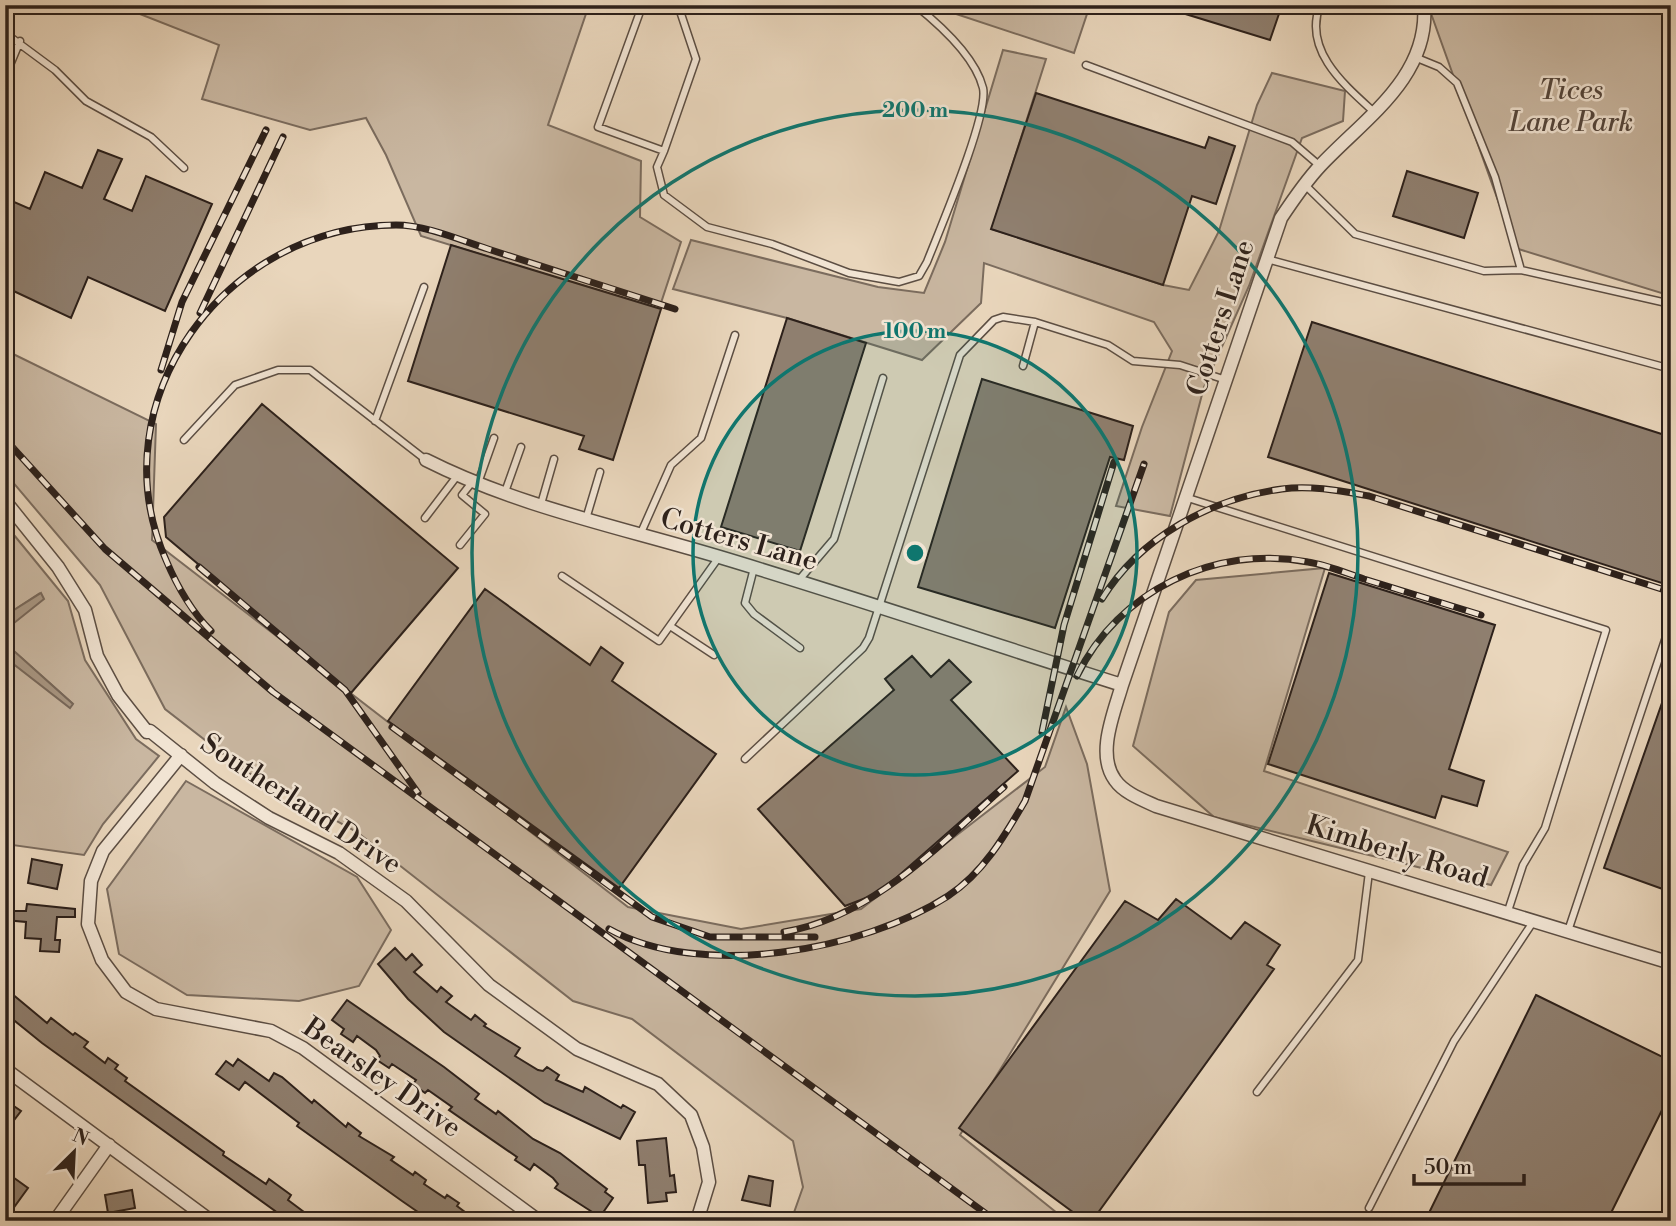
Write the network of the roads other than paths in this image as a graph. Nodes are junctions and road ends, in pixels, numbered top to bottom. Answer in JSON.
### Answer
{"nodes":[{"id":1,"x":649,"y":5,"type":"edge"},
{"id":2,"x":678,"y":5,"type":"edge"},
{"id":3,"x":915,"y":5,"type":"edge"},
{"id":4,"x":1320,"y":5,"type":"edge"},
{"id":5,"x":1424,"y":5,"type":"edge"},
{"id":6,"x":5,"y":33,"type":"edge"},
{"id":7,"x":20,"y":41,"type":"junction"},
{"id":8,"x":1417,"y":58,"type":"junction"},
{"id":9,"x":1086,"y":65,"type":"dead end"},
{"id":10,"x":5,"y":76,"type":"edge"},
{"id":11,"x":1374,"y":112,"type":"junction"},
{"id":12,"x":664,"y":151,"type":"junction"},
{"id":13,"x":1320,"y":166,"type":"junction"},
{"id":14,"x":184,"y":169,"type":"dead end"},
{"id":15,"x":1304,"y":184,"type":"junction"},
{"id":16,"x":1265,"y":258,"type":"junction"},
{"id":17,"x":1521,"y":270,"type":"junction"},
{"id":18,"x":424,"y":287,"type":"dead end"},
{"id":19,"x":1671,"y":304,"type":"edge"},
{"id":20,"x":1035,"y":322,"type":"junction"},
{"id":21,"x":735,"y":335,"type":"dead end"},
{"id":22,"x":1023,"y":366,"type":"dead end"},
{"id":23,"x":1671,"y":369,"type":"edge"},
{"id":24,"x":883,"y":378,"type":"dead end"},
{"id":25,"x":1226,"y":380,"type":"junction"},
{"id":26,"x":375,"y":421,"type":"junction"},
{"id":27,"x":494,"y":438,"type":"dead end"},
{"id":28,"x":184,"y":440,"type":"dead end"},
{"id":29,"x":521,"y":447,"type":"dead end"},
{"id":30,"x":554,"y":459,"type":"dead end"},
{"id":31,"x":426,"y":460,"type":"joint"},
{"id":32,"x":600,"y":472,"type":"dead end"},
{"id":33,"x":457,"y":476,"type":"junction"},
{"id":34,"x":475,"y":482,"type":"junction"},
{"id":35,"x":505,"y":492,"type":"junction"},
{"id":36,"x":1188,"y":498,"type":"junction"},
{"id":37,"x":5,"y":501,"type":"edge"},
{"id":38,"x":541,"y":504,"type":"junction"},
{"id":39,"x":425,"y":518,"type":"dead end"},
{"id":40,"x":586,"y":519,"type":"junction"},
{"id":41,"x":640,"y":537,"type":"junction"},
{"id":42,"x":460,"y":545,"type":"dead end"},
{"id":43,"x":719,"y":557,"type":"junction"},
{"id":44,"x":754,"y":568,"type":"junction"},
{"id":45,"x":562,"y":576,"type":"dead end"},
{"id":46,"x":798,"y":582,"type":"junction"},
{"id":47,"x":878,"y":607,"type":"junction"},
{"id":48,"x":670,"y":626,"type":"junction"},
{"id":49,"x":1671,"y":638,"type":"edge"},
{"id":50,"x":800,"y":648,"type":"dead end"},
{"id":51,"x":714,"y":655,"type":"dead end"},
{"id":52,"x":1122,"y":685,"type":"junction"},
{"id":53,"x":181,"y":755,"type":"junction"},
{"id":54,"x":745,"y":759,"type":"dead end"},
{"id":55,"x":1114,"y":780,"type":"joint"},
{"id":56,"x":1369,"y":870,"type":"junction"},
{"id":57,"x":1508,"y":911,"type":"junction"},
{"id":58,"x":1535,"y":920,"type":"junction"},
{"id":59,"x":1568,"y":931,"type":"junction"},
{"id":60,"x":1671,"y":963,"type":"edge"},
{"id":61,"x":5,"y":1069,"type":"edge"},
{"id":62,"x":1256,"y":1092,"type":"dead end"},
{"id":63,"x":109,"y":1146,"type":"junction"},
{"id":64,"x":1369,"y":1208,"type":"dead end"},
{"id":65,"x":55,"y":1221,"type":"edge"},
{"id":66,"x":211,"y":1221,"type":"edge"},
{"id":67,"x":539,"y":1221,"type":"edge"},
{"id":68,"x":697,"y":1221,"type":"edge"}],
"edges":[{"from":1,"to":12,"type":"lane"},
{"from":2,"to":12,"type":"lane"},
{"from":3,"to":12,"type":"lane"},
{"from":4,"to":11,"type":"lane"},
{"from":5,"to":8,"type":"street","name":"Cotters Lane"},
{"from":6,"to":7,"type":"lane"},
{"from":7,"to":10,"type":"lane"},
{"from":7,"to":14,"type":"lane"},
{"from":8,"to":11,"type":"street","name":"Cotters Lane"},
{"from":8,"to":17,"type":"lane"},
{"from":9,"to":13,"type":"lane"},
{"from":11,"to":13,"type":"street","name":"Cotters Lane"},
{"from":13,"to":15,"type":"street","name":"Cotters Lane"},
{"from":15,"to":16,"type":"street","name":"Cotters Lane"},
{"from":15,"to":17,"type":"lane"},
{"from":16,"to":23,"type":"lane"},
{"from":16,"to":25,"type":"street","name":"Cotters Lane"},
{"from":17,"to":19,"type":"lane"},
{"from":18,"to":26,"type":"lane"},
{"from":20,"to":22,"type":"lane"},
{"from":20,"to":25,"type":"lane"},
{"from":20,"to":47,"type":"lane"},
{"from":21,"to":41,"type":"lane"},
{"from":24,"to":46,"type":"lane"},
{"from":25,"to":36,"type":"street","name":"Cotters Lane"},
{"from":26,"to":28,"type":"lane"},
{"from":26,"to":31,"type":"lane"},
{"from":27,"to":34,"type":"lane"},
{"from":29,"to":35,"type":"lane"},
{"from":30,"to":38,"type":"lane"},
{"from":31,"to":33,"type":"street","name":"Cotters Lane"},
{"from":32,"to":40,"type":"lane"},
{"from":33,"to":34,"type":"street","name":"Cotters Lane"},
{"from":33,"to":39,"type":"lane"},
{"from":34,"to":35,"type":"street","name":"Cotters Lane"},
{"from":34,"to":42,"type":"lane"},
{"from":35,"to":38,"type":"street","name":"Cotters Lane"},
{"from":36,"to":52,"type":"street","name":"Cotters Lane"},
{"from":36,"to":57,"type":"lane"},
{"from":37,"to":53,"type":"street","name":"Southerland Drive"},
{"from":38,"to":40,"type":"street","name":"Cotters Lane"},
{"from":40,"to":41,"type":"street","name":"Cotters Lane"},
{"from":41,"to":43,"type":"street","name":"Cotters Lane"},
{"from":43,"to":44,"type":"street","name":"Cotters Lane"},
{"from":43,"to":48,"type":"lane"},
{"from":44,"to":46,"type":"street","name":"Cotters Lane"},
{"from":44,"to":50,"type":"lane"},
{"from":45,"to":48,"type":"lane"},
{"from":46,"to":47,"type":"street","name":"Cotters Lane"},
{"from":47,"to":52,"type":"street","name":"Cotters Lane"},
{"from":47,"to":54,"type":"lane"},
{"from":48,"to":51,"type":"lane"},
{"from":49,"to":59,"type":"lane"},
{"from":52,"to":55,"type":"street","name":"Cotters Lane"},
{"from":53,"to":67,"type":"street","name":"Bearsley Drive"},
{"from":53,"to":68,"type":"street","name":"Southerland Drive"},
{"from":55,"to":56,"type":"street","name":"Kimberly Road"},
{"from":56,"to":57,"type":"street","name":"Kimberly Road"},
{"from":56,"to":62,"type":"lane"},
{"from":57,"to":58,"type":"street","name":"Kimberly Road"},
{"from":58,"to":59,"type":"street","name":"Kimberly Road"},
{"from":58,"to":64,"type":"lane"},
{"from":59,"to":60,"type":"street","name":"Kimberly Road"},
{"from":61,"to":63,"type":"street"},
{"from":63,"to":65,"type":"street"},
{"from":63,"to":66,"type":"street"}]}
